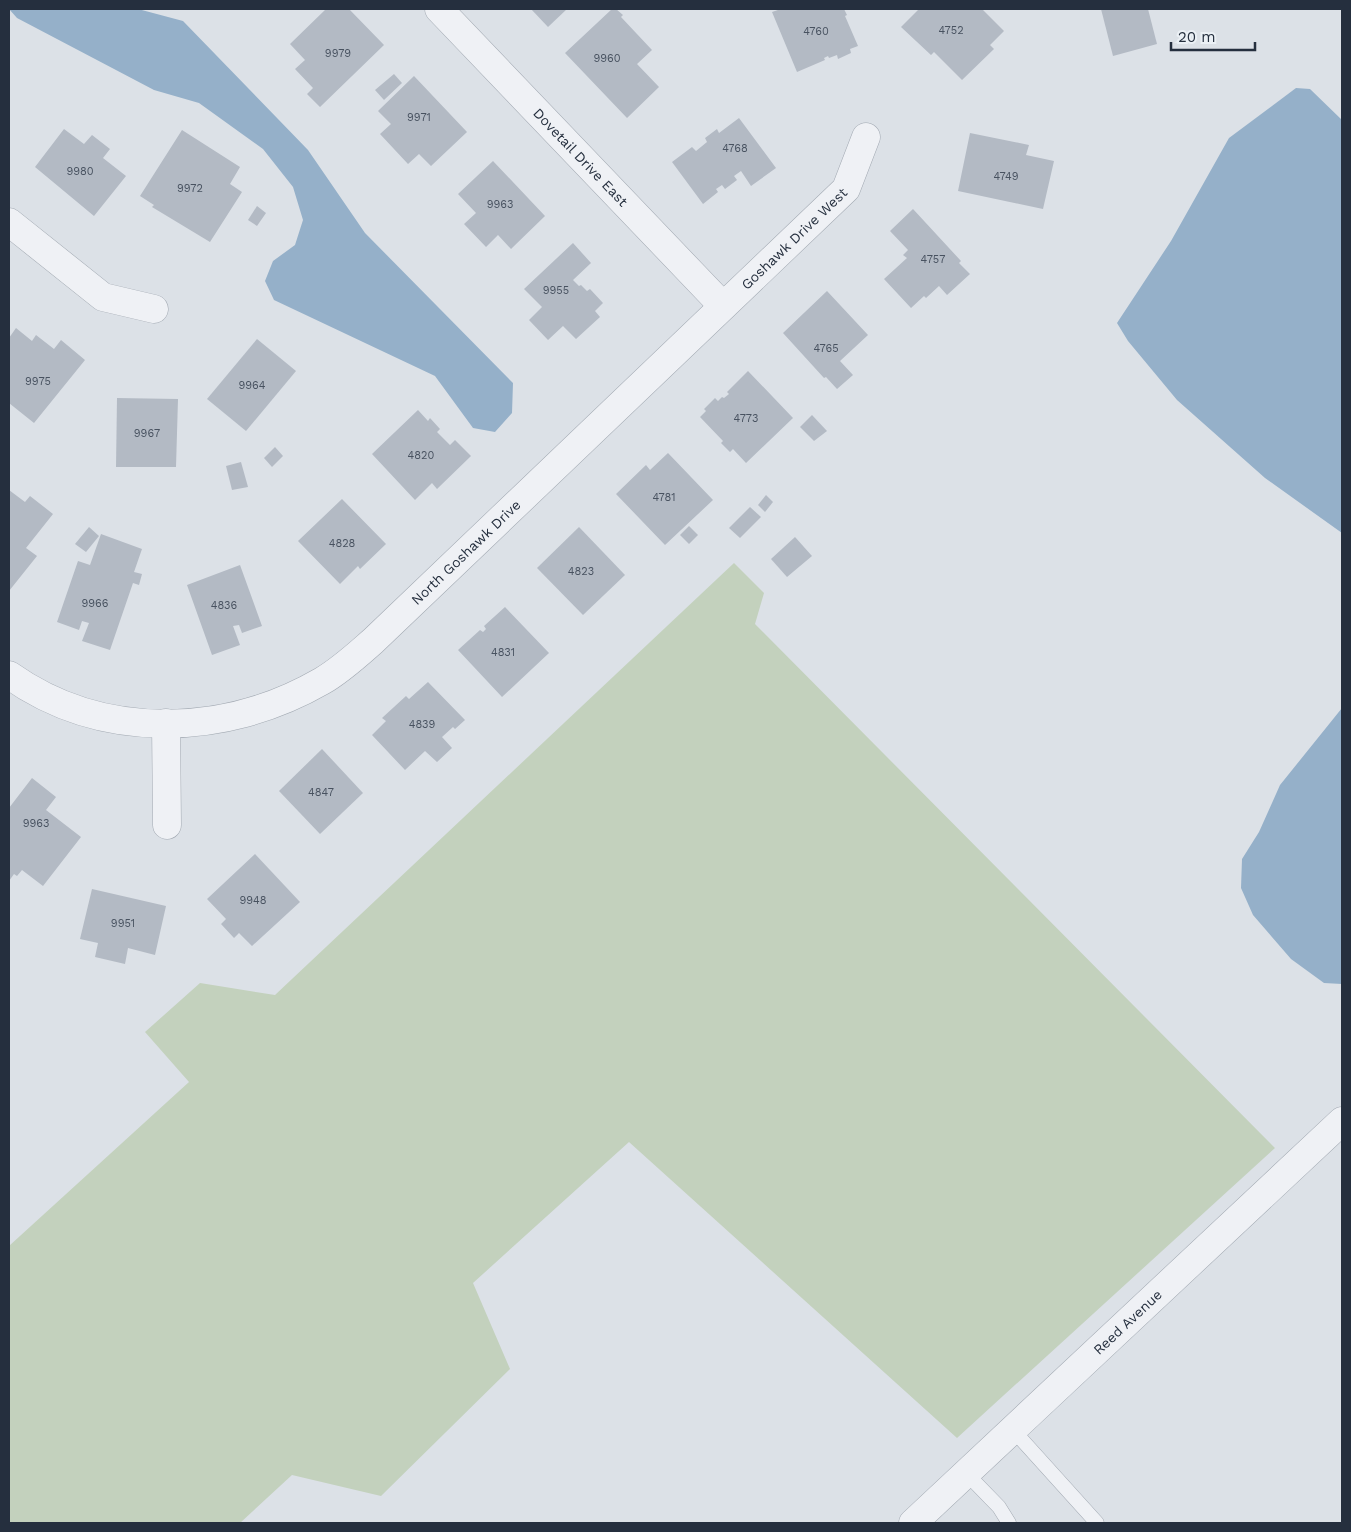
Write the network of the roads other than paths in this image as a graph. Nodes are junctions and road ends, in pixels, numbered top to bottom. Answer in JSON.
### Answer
{"nodes":[{"id":1,"x":439,"y":9,"type":"edge"},
{"id":2,"x":866,"y":137,"type":"dead end"},
{"id":3,"x":9,"y":222,"type":"edge"},
{"id":4,"x":723,"y":306,"type":"junction"},
{"id":5,"x":154,"y":309,"type":"dead end"},
{"id":6,"x":9,"y":675,"type":"edge"},
{"id":7,"x":166,"y":723,"type":"junction"},
{"id":8,"x":167,"y":825,"type":"dead end"},
{"id":9,"x":1342,"y":1121,"type":"edge"},
{"id":10,"x":1013,"y":1430,"type":"junction"},
{"id":11,"x":966,"y":1473,"type":"junction"},
{"id":12,"x":913,"y":1523,"type":"edge"},
{"id":13,"x":1009,"y":1523,"type":"edge"},
{"id":14,"x":1097,"y":1523,"type":"edge"}],
"edges":[{"from":1,"to":4,"type":"street","name":"Dovetail Drive East"},
{"from":2,"to":4,"type":"street","name":"Goshawk Drive West"},
{"from":3,"to":5,"type":"street"},
{"from":4,"to":7,"type":"street","name":"North Goshawk Drive"},
{"from":6,"to":7,"type":"street","name":"North Goshawk Drive"},
{"from":7,"to":8,"type":"street"},
{"from":9,"to":10,"type":"street","name":"Reed Avenue"},
{"from":10,"to":11,"type":"street","name":"Reed Avenue"},
{"from":10,"to":14,"type":"lane"},
{"from":11,"to":12,"type":"street","name":"Reed Avenue"},
{"from":11,"to":13,"type":"lane"}]}
